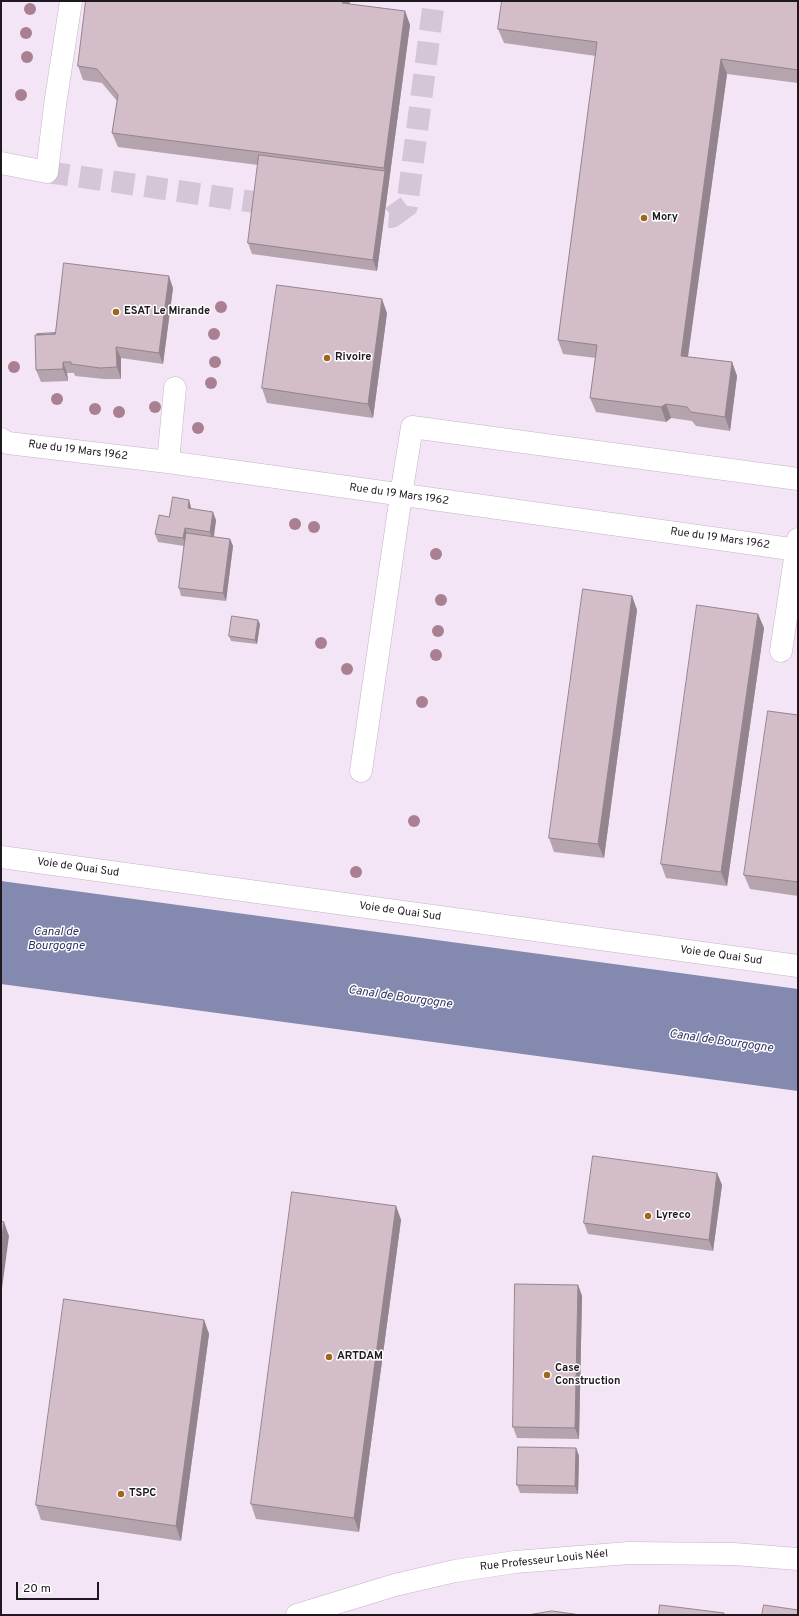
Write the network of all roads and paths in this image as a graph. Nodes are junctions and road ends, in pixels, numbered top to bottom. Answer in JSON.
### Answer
{"nodes":[{"id":1,"x":71,"y":1,"type":"edge"},
{"id":2,"x":1,"y":163,"type":"edge"},
{"id":3,"x":175,"y":388,"type":"dead end"},
{"id":4,"x":1,"y":439,"type":"edge"},
{"id":5,"x":168,"y":462,"type":"junction"},
{"id":6,"x":798,"y":479,"type":"edge"},
{"id":7,"x":401,"y":495,"type":"junction"},
{"id":8,"x":797,"y":546,"type":"edge"},
{"id":9,"x":781,"y":651,"type":"dead end"},
{"id":10,"x":361,"y":771,"type":"dead end"},
{"id":11,"x":1,"y":857,"type":"edge"},
{"id":12,"x":798,"y":966,"type":"edge"},
{"id":13,"x":798,"y":1559,"type":"edge"},
{"id":14,"x":297,"y":1615,"type":"edge"}],
"edges":[{"from":1,"to":2,"type":"street"},
{"from":3,"to":5,"type":"street"},
{"from":4,"to":5,"type":"street","name":"Rue du 19 Mars 1962"},
{"from":5,"to":7,"type":"street","name":"Rue du 19 Mars 1962"},
{"from":6,"to":7,"type":"street"},
{"from":7,"to":8,"type":"street","name":"Rue du 19 Mars 1962"},
{"from":7,"to":10,"type":"street"},
{"from":8,"to":9,"type":"street"},
{"from":11,"to":12,"type":"street","name":"Voie de Quai Sud"},
{"from":13,"to":14,"type":"street","name":"Rue Professeur Louis Néel"}]}
